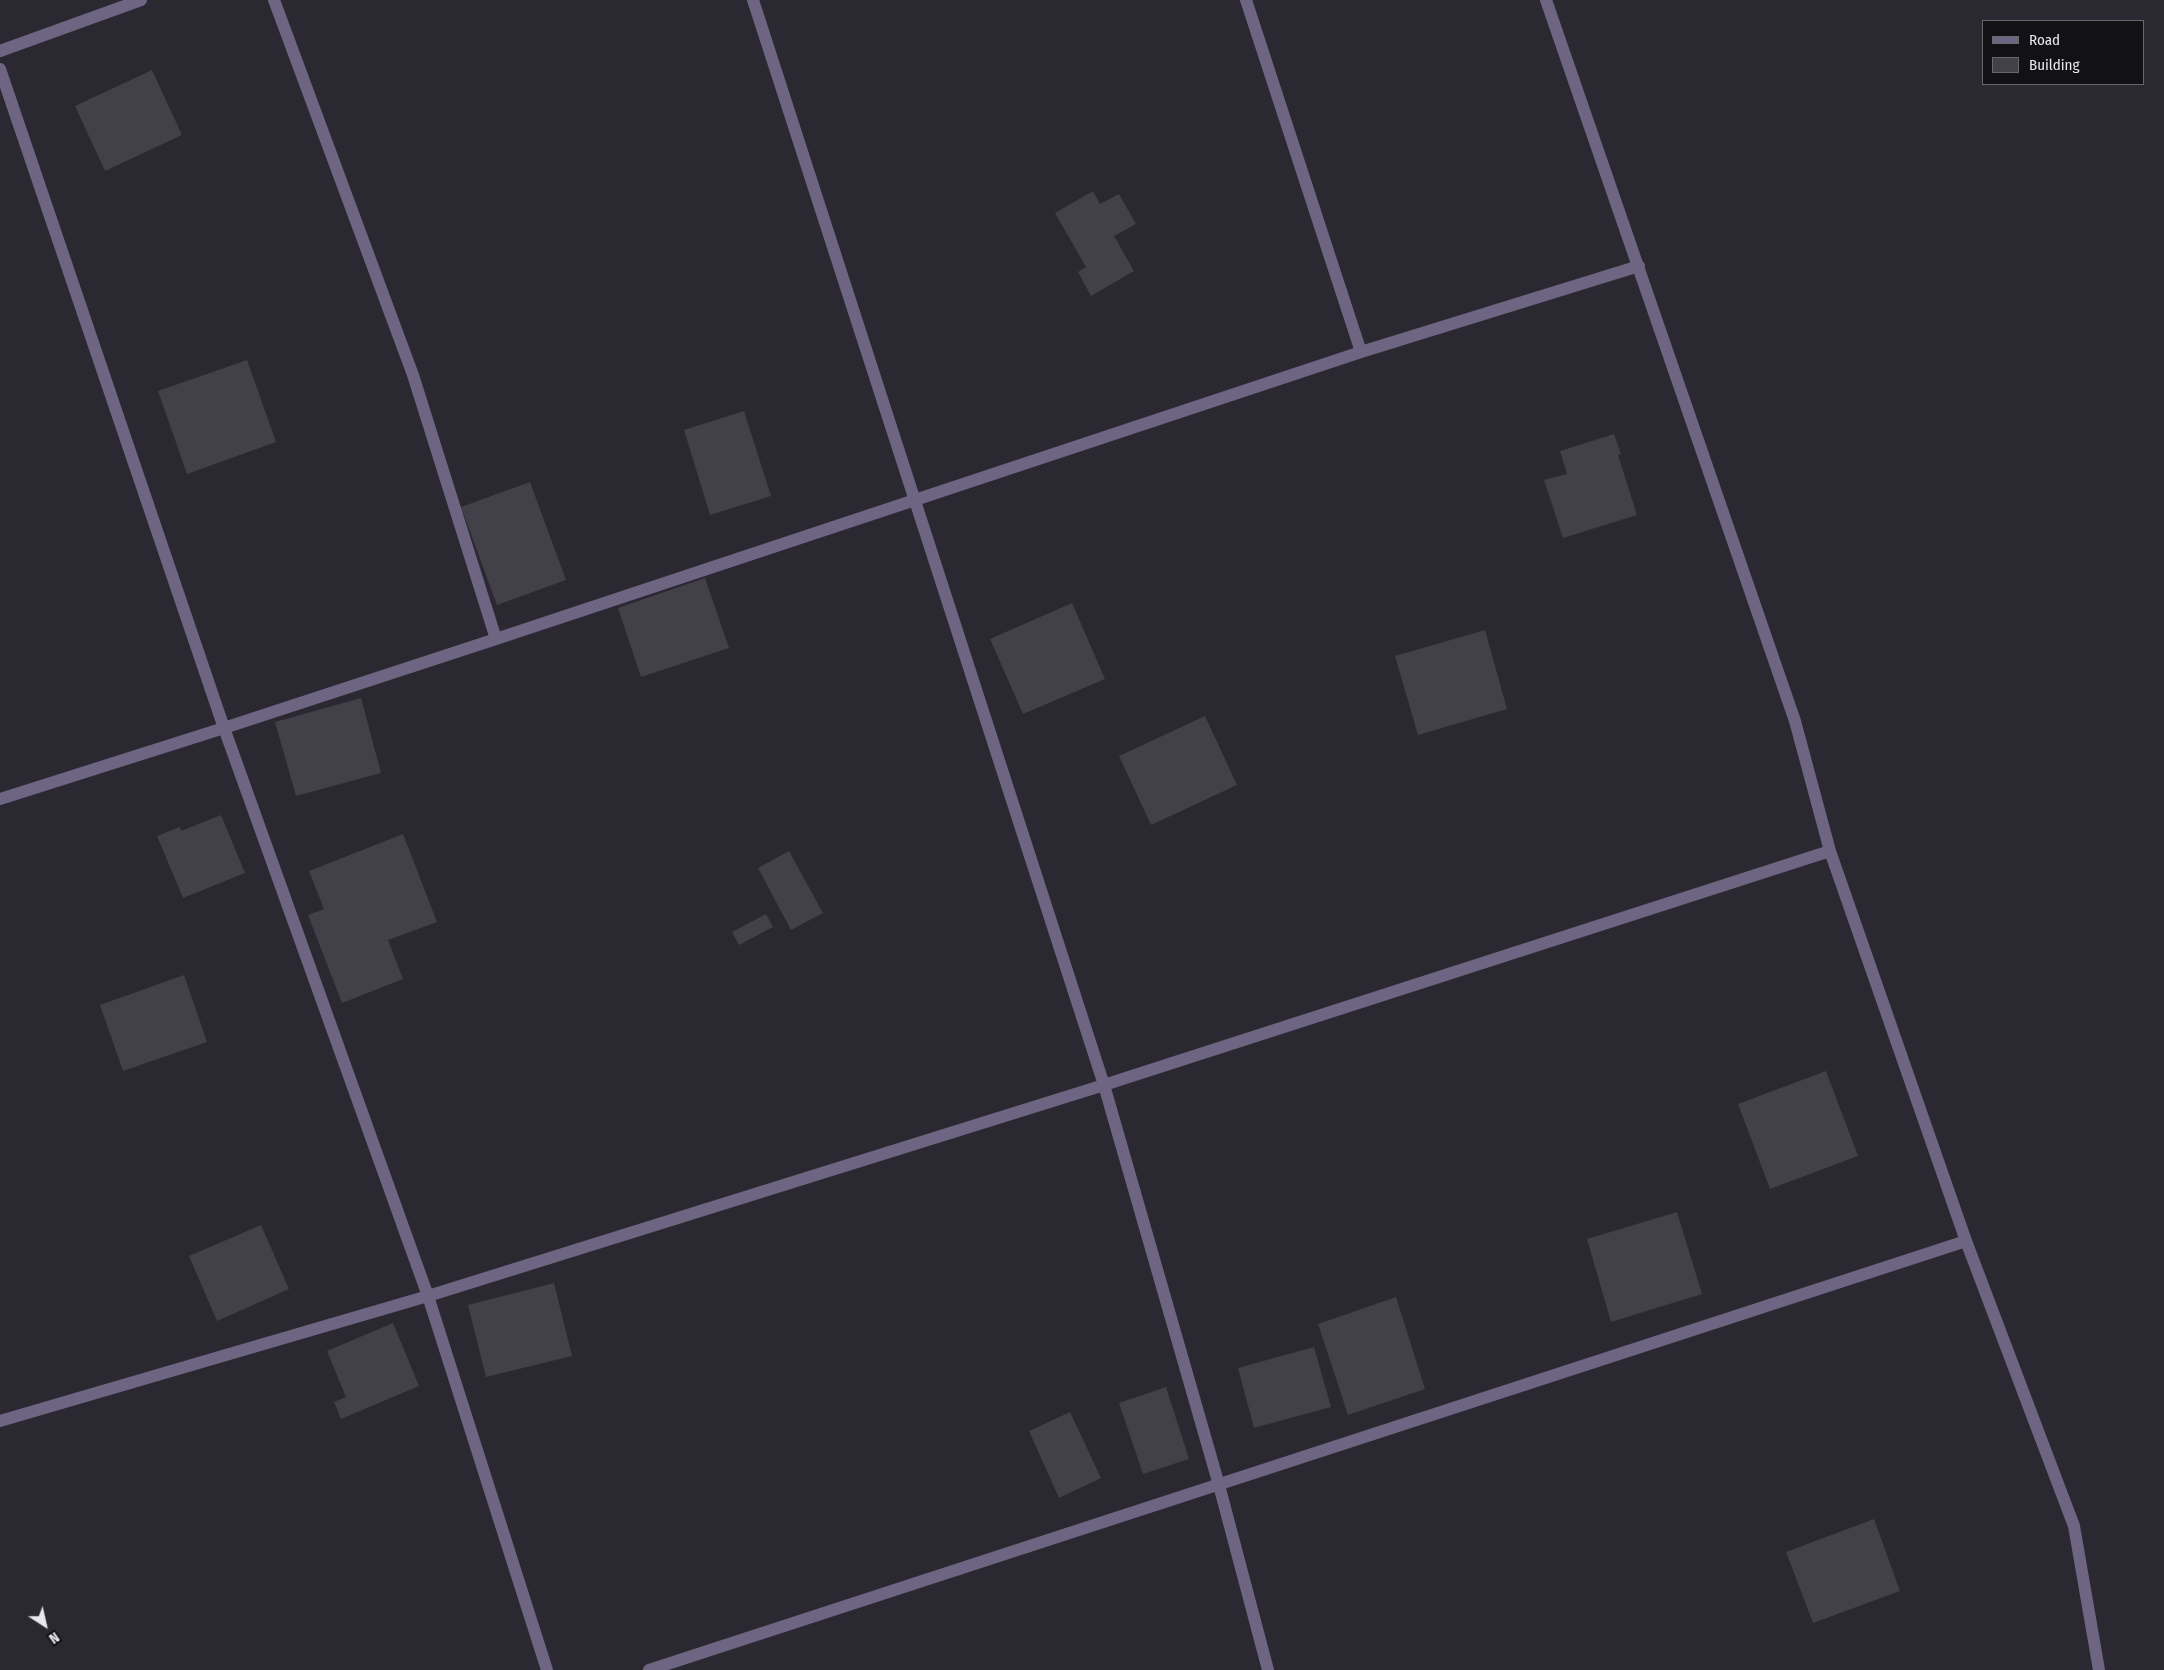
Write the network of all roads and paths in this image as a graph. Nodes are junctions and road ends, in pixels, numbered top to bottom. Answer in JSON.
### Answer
{"nodes":[{"id":1,"x":141,"y":0,"type":"edge"},
{"id":2,"x":274,"y":0,"type":"edge"},
{"id":3,"x":753,"y":0,"type":"edge"},
{"id":4,"x":1246,"y":0,"type":"edge"},
{"id":5,"x":1546,"y":0,"type":"edge"},
{"id":6,"x":0,"y":50,"type":"edge"},
{"id":7,"x":0,"y":69,"type":"edge"},
{"id":8,"x":1639,"y":266,"type":"junction"},
{"id":9,"x":1361,"y":352,"type":"junction"},
{"id":10,"x":916,"y":500,"type":"junction"},
{"id":11,"x":496,"y":639,"type":"junction"},
{"id":12,"x":224,"y":728,"type":"junction"},
{"id":13,"x":0,"y":799,"type":"edge"},
{"id":14,"x":1830,"y":851,"type":"junction"},
{"id":15,"x":1104,"y":1085,"type":"junction"},
{"id":16,"x":1966,"y":1241,"type":"junction"},
{"id":17,"x":428,"y":1296,"type":"junction"},
{"id":18,"x":0,"y":1420,"type":"edge"},
{"id":19,"x":1219,"y":1485,"type":"junction"},
{"id":20,"x":547,"y":1670,"type":"edge"},
{"id":21,"x":650,"y":1670,"type":"edge"},
{"id":22,"x":1268,"y":1670,"type":"edge"},
{"id":23,"x":2099,"y":1670,"type":"edge"}],
"edges":[{"from":1,"to":6,"type":"street"},
{"from":2,"to":11,"type":"street"},
{"from":3,"to":10,"type":"street"},
{"from":4,"to":9,"type":"street"},
{"from":5,"to":8,"type":"street"},
{"from":7,"to":12,"type":"street"},
{"from":8,"to":9,"type":"street"},
{"from":8,"to":14,"type":"street"},
{"from":9,"to":10,"type":"street"},
{"from":10,"to":11,"type":"street"},
{"from":10,"to":15,"type":"street"},
{"from":11,"to":12,"type":"street"},
{"from":12,"to":13,"type":"street"},
{"from":12,"to":17,"type":"street"},
{"from":14,"to":15,"type":"street"},
{"from":14,"to":16,"type":"street"},
{"from":15,"to":17,"type":"street"},
{"from":15,"to":19,"type":"street"},
{"from":16,"to":19,"type":"street"},
{"from":16,"to":23,"type":"street"},
{"from":17,"to":18,"type":"street"},
{"from":17,"to":20,"type":"street"},
{"from":19,"to":21,"type":"street"},
{"from":19,"to":22,"type":"street"}]}
